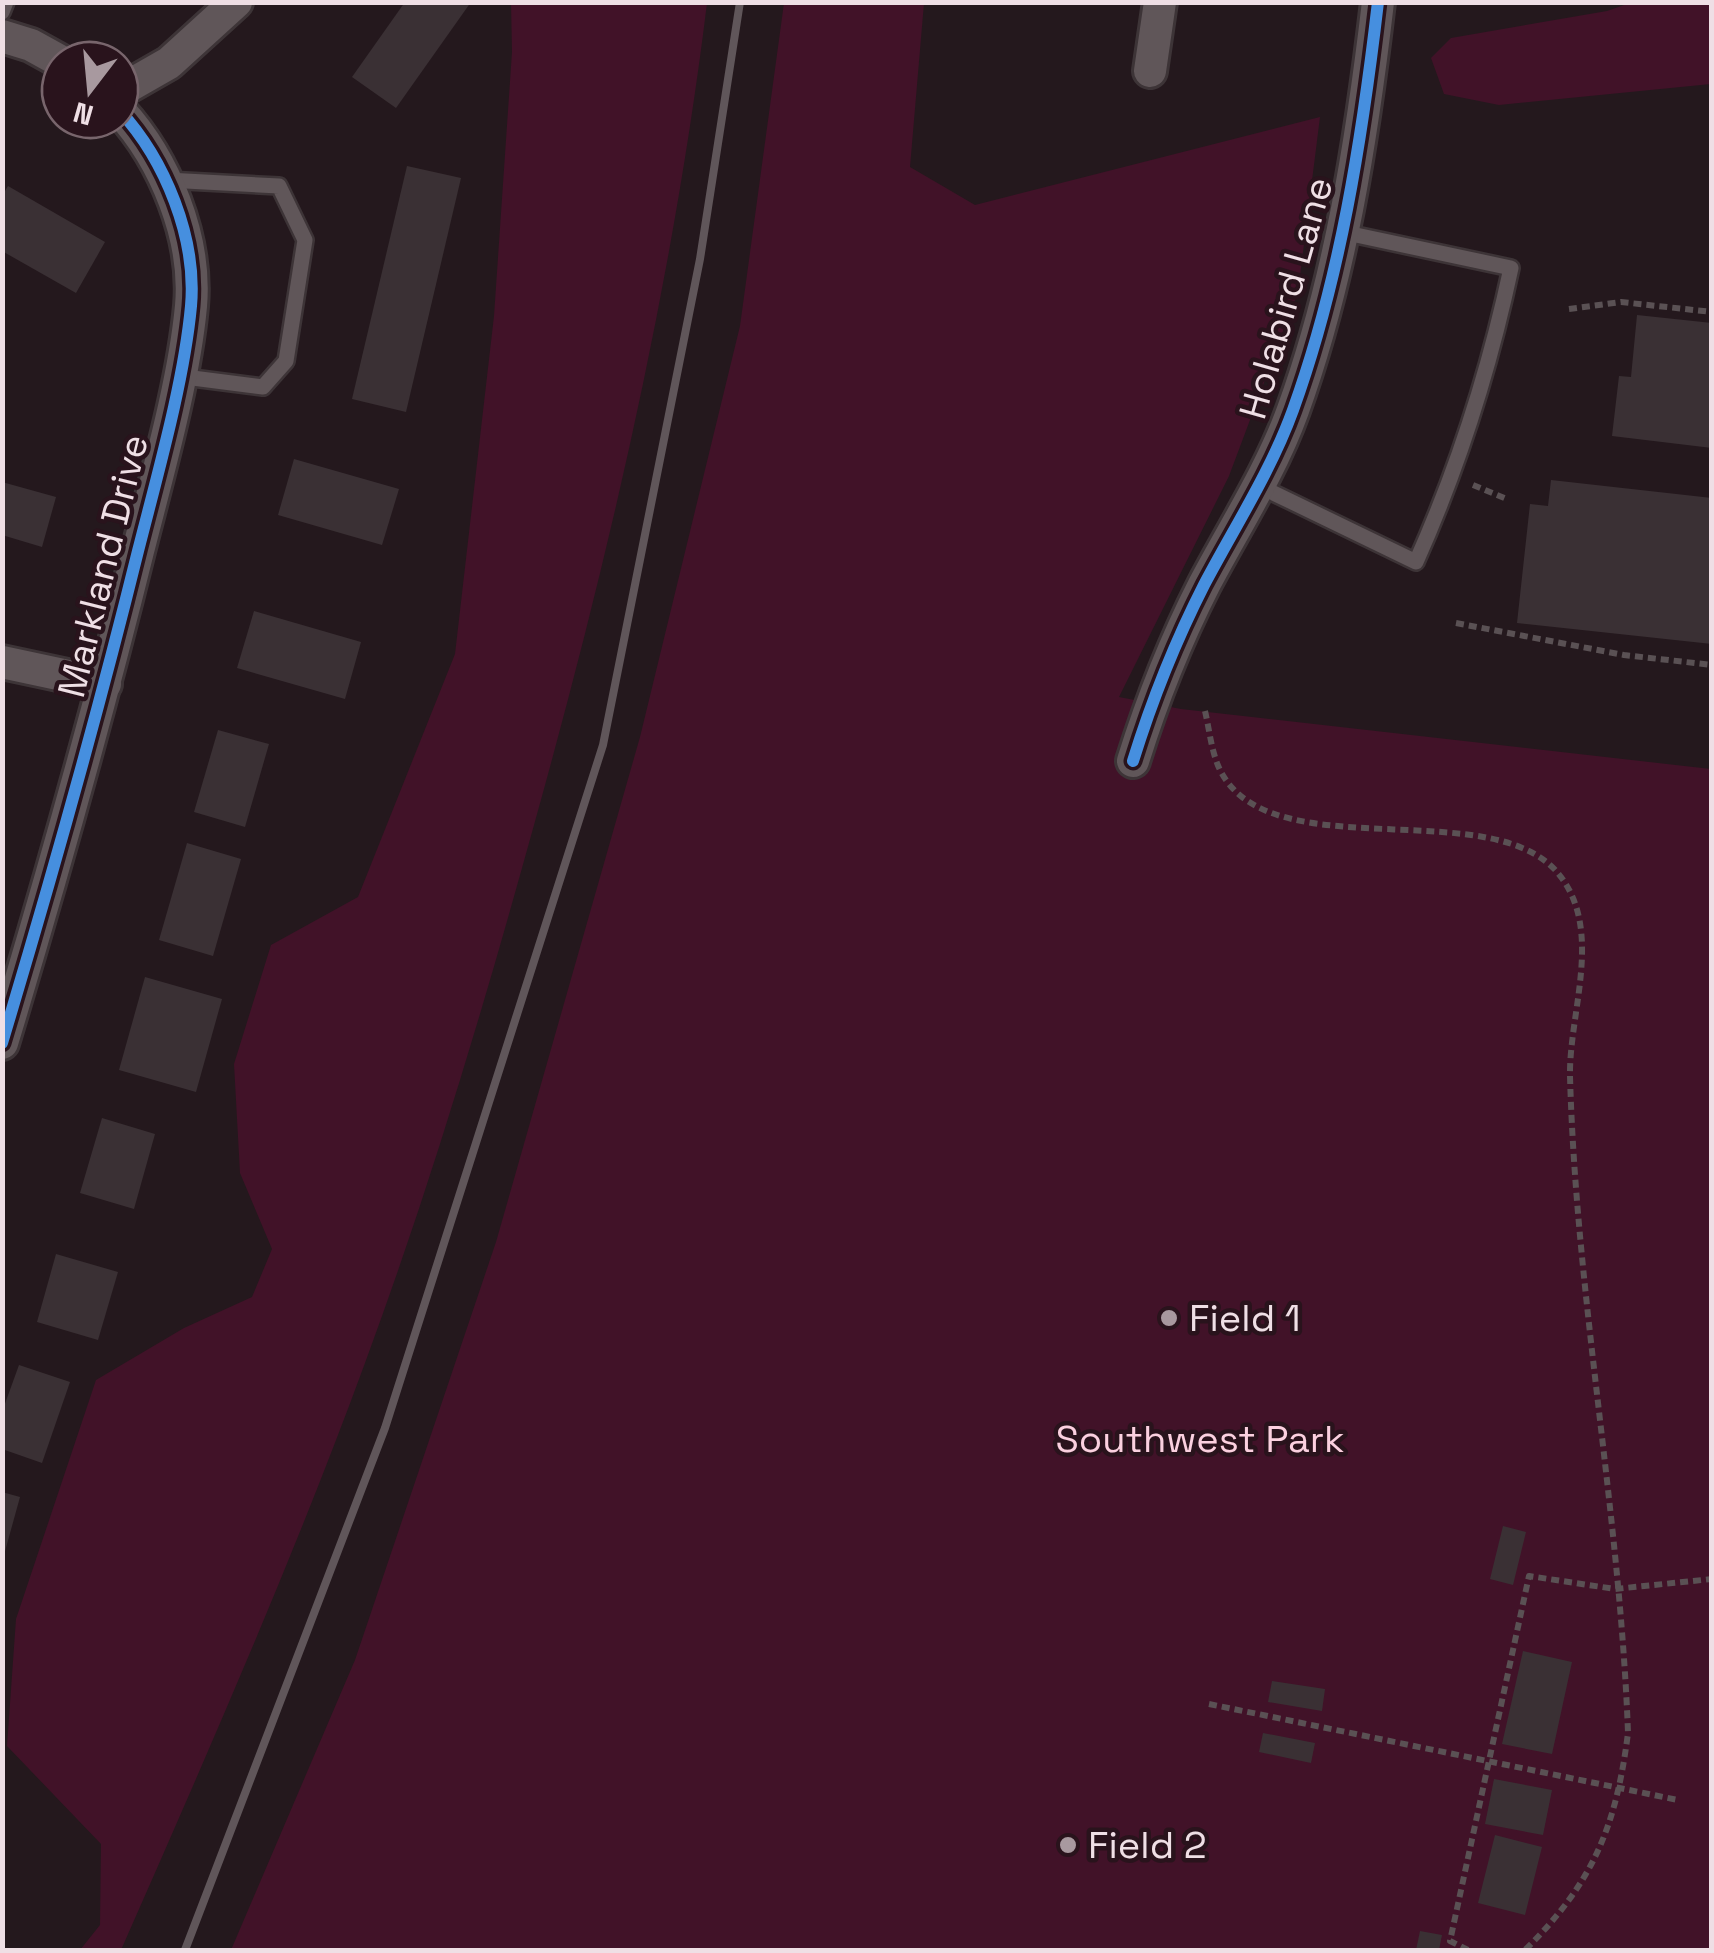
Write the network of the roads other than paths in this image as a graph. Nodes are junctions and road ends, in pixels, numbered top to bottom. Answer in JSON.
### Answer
{"nodes":[{"id":1,"x":6,"y":2,"type":"edge"},
{"id":2,"x":236,"y":2,"type":"edge"},
{"id":3,"x":1160,"y":2,"type":"edge"},
{"id":4,"x":1378,"y":2,"type":"edge"},
{"id":5,"x":2,"y":12,"type":"edge"},
{"id":6,"x":2,"y":36,"type":"edge"},
{"id":7,"x":40,"y":49,"type":"edge"},
{"id":8,"x":1150,"y":71,"type":"dead end"},
{"id":9,"x":140,"y":79,"type":"edge"},
{"id":10,"x":140,"y":132,"type":"edge"},
{"id":11,"x":165,"y":180,"type":"junction"},
{"id":12,"x":1342,"y":232,"type":"junction"},
{"id":13,"x":177,"y":376,"type":"junction"},
{"id":14,"x":1257,"y":485,"type":"junction"},
{"id":15,"x":2,"y":662,"type":"edge"},
{"id":16,"x":106,"y":684,"type":"junction"},
{"id":17,"x":1133,"y":761,"type":"dead end"},
{"id":18,"x":2,"y":1043,"type":"edge"}],
"edges":[{"from":1,"to":5,"type":"lane"},
{"from":2,"to":9,"type":"street"},
{"from":3,"to":8,"type":"street"},
{"from":4,"to":12,"type":"street","name":"Holabird Lane"},
{"from":6,"to":7,"type":"street"},
{"from":10,"to":11,"type":"street","name":"Markland Drive"},
{"from":11,"to":13,"type":"street","name":"Markland Drive"},
{"from":11,"to":13,"type":"lane"},
{"from":12,"to":14,"type":"street","name":"Holabird Lane"},
{"from":12,"to":14,"type":"lane"},
{"from":13,"to":16,"type":"street","name":"Markland Drive"},
{"from":14,"to":17,"type":"street","name":"Holabird Lane"},
{"from":15,"to":16,"type":"street"},
{"from":16,"to":18,"type":"street","name":"Markland Drive"}]}
